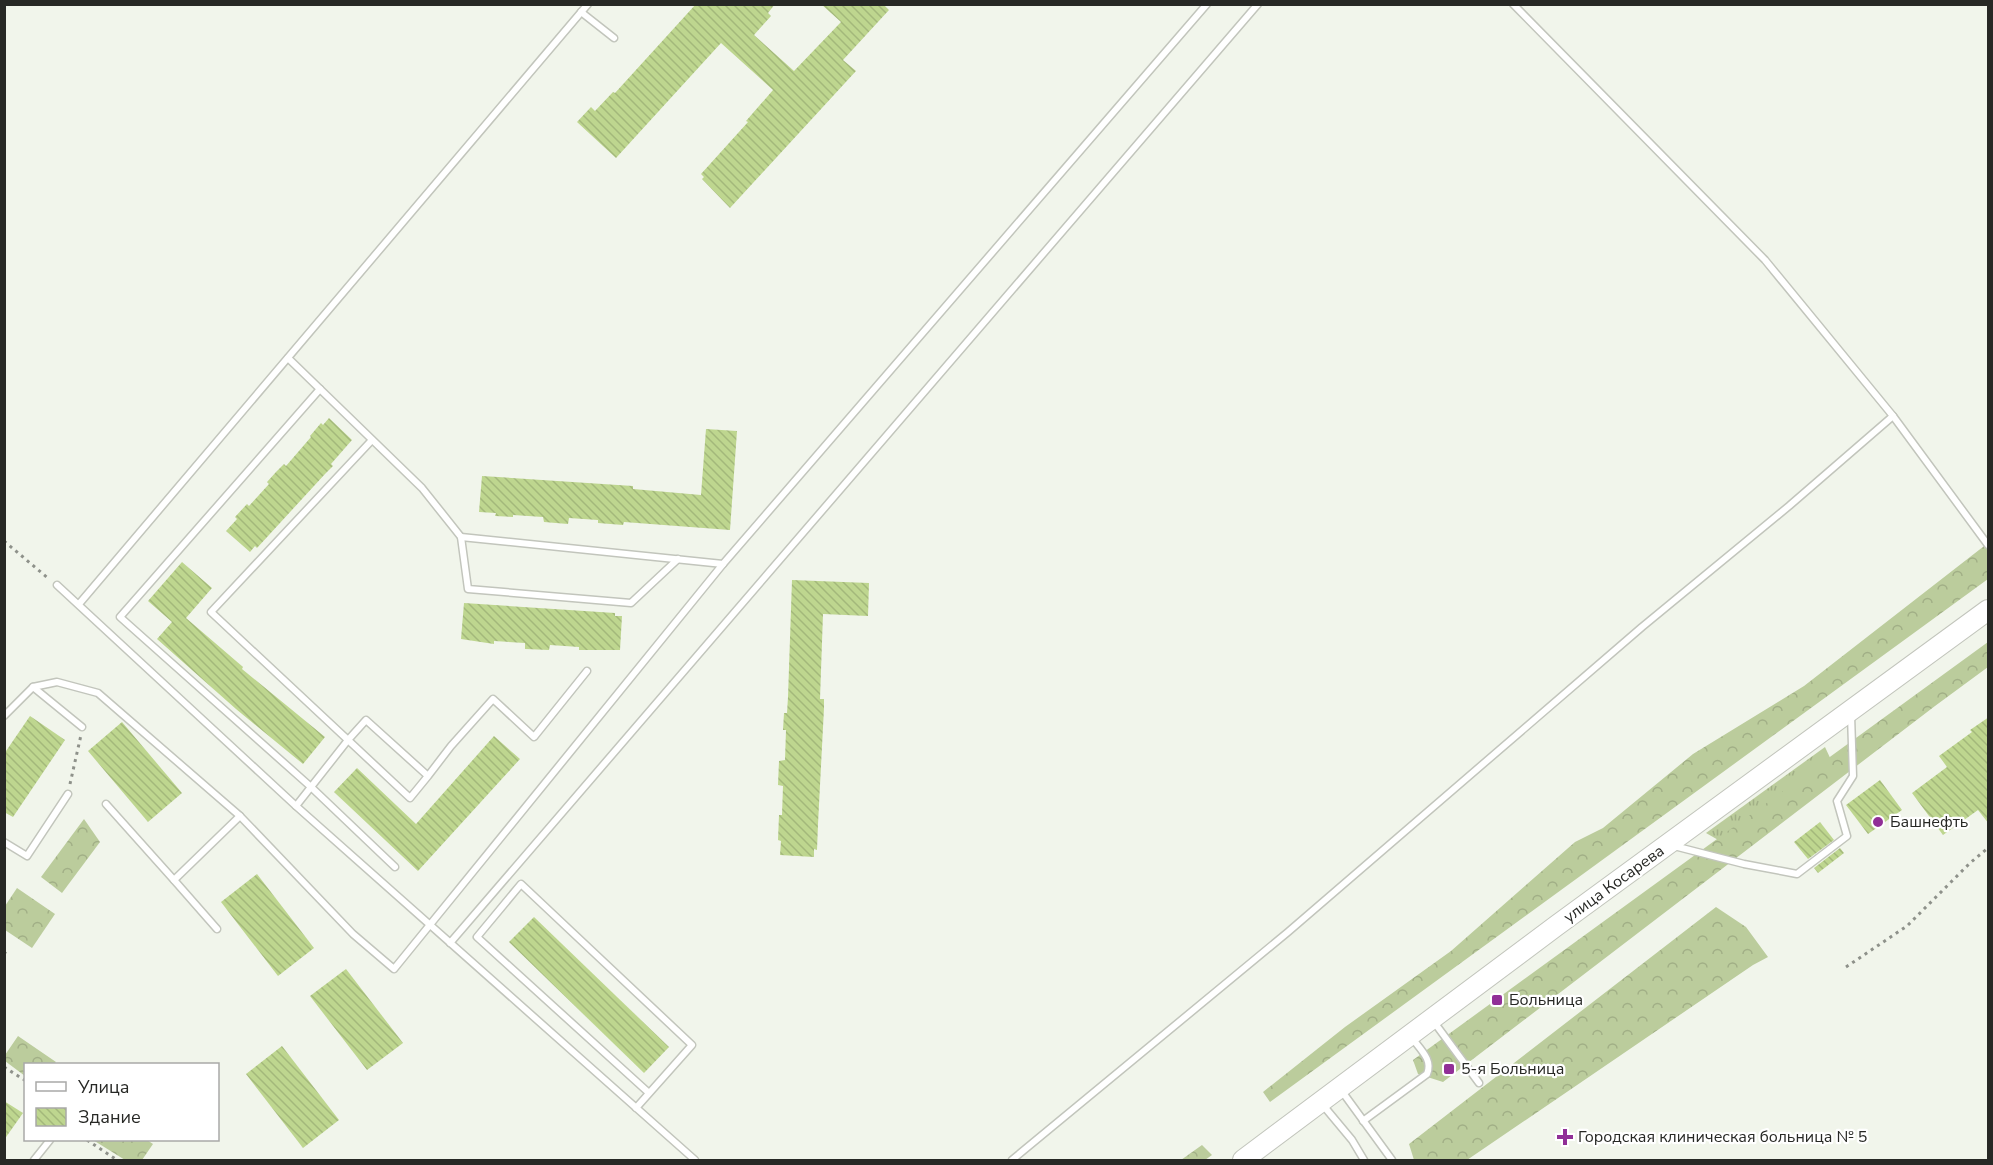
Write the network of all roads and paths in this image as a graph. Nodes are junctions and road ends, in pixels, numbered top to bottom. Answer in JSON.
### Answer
{"nodes":[{"id":1,"x":588,"y":4,"type":"edge"},
{"id":2,"x":1207,"y":4,"type":"edge"},
{"id":3,"x":1258,"y":4,"type":"edge"},
{"id":4,"x":1513,"y":4,"type":"edge"},
{"id":5,"x":581,"y":12,"type":"junction"},
{"id":6,"x":614,"y":38,"type":"dead end"},
{"id":7,"x":288,"y":358,"type":"junction"},
{"id":8,"x":320,"y":390,"type":"junction"},
{"id":9,"x":1893,"y":416,"type":"junction"},
{"id":10,"x":372,"y":440,"type":"junction"},
{"id":11,"x":461,"y":537,"type":"junction"},
{"id":12,"x":4,"y":541,"type":"edge"},
{"id":13,"x":1989,"y":545,"type":"edge"},
{"id":14,"x":678,"y":559,"type":"junction"},
{"id":15,"x":723,"y":564,"type":"junction"},
{"id":16,"x":57,"y":585,"type":"joint"},
{"id":17,"x":79,"y":604,"type":"junction"},
{"id":18,"x":1989,"y":610,"type":"edge"},
{"id":19,"x":587,"y":670,"type":"dead end"},
{"id":20,"x":33,"y":687,"type":"junction"},
{"id":21,"x":1851,"y":711,"type":"junction"},
{"id":22,"x":4,"y":716,"type":"edge"},
{"id":23,"x":82,"y":727,"type":"joint"},
{"id":24,"x":348,"y":740,"type":"junction"},
{"id":25,"x":428,"y":777,"type":"junction"},
{"id":26,"x":311,"y":787,"type":"junction"},
{"id":27,"x":68,"y":794,"type":"joint"},
{"id":28,"x":106,"y":804,"type":"dead end"},
{"id":29,"x":296,"y":806,"type":"junction"},
{"id":30,"x":240,"y":816,"type":"junction"},
{"id":31,"x":4,"y":842,"type":"edge"},
{"id":32,"x":1667,"y":845,"type":"junction"},
{"id":33,"x":1989,"y":848,"type":"edge"},
{"id":34,"x":395,"y":867,"type":"dead end"},
{"id":35,"x":174,"y":880,"type":"junction"},
{"id":36,"x":429,"y":924,"type":"junction"},
{"id":37,"x":217,"y":929,"type":"dead end"},
{"id":38,"x":450,"y":943,"type":"junction"},
{"id":39,"x":1846,"y":967,"type":"dead end"},
{"id":40,"x":1432,"y":1020,"type":"junction"},
{"id":41,"x":1410,"y":1036,"type":"junction"},
{"id":42,"x":4,"y":1067,"type":"edge"},
{"id":43,"x":24,"y":1080,"type":"edge"},
{"id":44,"x":1479,"y":1083,"type":"dead end"},
{"id":45,"x":1339,"y":1088,"type":"junction"},
{"id":46,"x":649,"y":1093,"type":"junction"},
{"id":47,"x":1320,"y":1102,"type":"junction"},
{"id":48,"x":636,"y":1108,"type":"junction"},
{"id":49,"x":1363,"y":1121,"type":"junction"},
{"id":50,"x":49,"y":1141,"type":"edge"},
{"id":51,"x":88,"y":1141,"type":"edge"},
{"id":52,"x":34,"y":1161,"type":"edge"},
{"id":53,"x":117,"y":1161,"type":"edge"},
{"id":54,"x":695,"y":1161,"type":"edge"},
{"id":55,"x":1012,"y":1161,"type":"edge"},
{"id":56,"x":1243,"y":1161,"type":"edge"},
{"id":57,"x":1364,"y":1161,"type":"edge"},
{"id":58,"x":1392,"y":1161,"type":"edge"}],
"edges":[{"from":1,"to":5,"type":"lane"},
{"from":2,"to":15,"type":"lane"},
{"from":3,"to":38,"type":"lane"},
{"from":4,"to":9,"type":"lane"},
{"from":5,"to":6,"type":"lane"},
{"from":5,"to":7,"type":"lane"},
{"from":7,"to":8,"type":"lane"},
{"from":7,"to":17,"type":"lane"},
{"from":8,"to":10,"type":"lane"},
{"from":8,"to":26,"type":"lane"},
{"from":9,"to":13,"type":"lane"},
{"from":9,"to":55,"type":"lane"},
{"from":10,"to":11,"type":"lane"},
{"from":10,"to":24,"type":"lane"},
{"from":11,"to":14,"type":"lane"},
{"from":11,"to":14,"type":"lane"},
{"from":12,"to":16,"type":"path"},
{"from":14,"to":15,"type":"lane"},
{"from":15,"to":36,"type":"lane"},
{"from":16,"to":17,"type":"lane"},
{"from":17,"to":29,"type":"lane"},
{"from":18,"to":21,"type":"main road","name":"улица Косарева"},
{"from":19,"to":25,"type":"lane"},
{"from":20,"to":22,"type":"lane"},
{"from":20,"to":23,"type":"lane"},
{"from":20,"to":30,"type":"lane"},
{"from":21,"to":32,"type":"main road","name":"улица Косарева"},
{"from":21,"to":32,"type":"lane"},
{"from":23,"to":27,"type":"path"},
{"from":24,"to":25,"type":"lane"},
{"from":24,"to":25,"type":"lane"},
{"from":24,"to":26,"type":"lane"},
{"from":26,"to":29,"type":"lane"},
{"from":26,"to":34,"type":"lane"},
{"from":27,"to":31,"type":"lane"},
{"from":28,"to":35,"type":"lane"},
{"from":29,"to":36,"type":"lane"},
{"from":30,"to":35,"type":"lane"},
{"from":30,"to":36,"type":"lane"},
{"from":32,"to":40,"type":"main road","name":"улица Косарева"},
{"from":33,"to":39,"type":"path"},
{"from":35,"to":37,"type":"lane"},
{"from":36,"to":38,"type":"lane"},
{"from":38,"to":48,"type":"lane"},
{"from":40,"to":41,"type":"main road","name":"улица Косарева"},
{"from":40,"to":44,"type":"lane"},
{"from":41,"to":45,"type":"main road","name":"улица Косарева"},
{"from":41,"to":49,"type":"lane"},
{"from":42,"to":43,"type":"path"},
{"from":45,"to":47,"type":"main road","name":"улица Косарева"},
{"from":45,"to":49,"type":"lane"},
{"from":46,"to":46,"type":"lane"},
{"from":46,"to":48,"type":"lane"},
{"from":47,"to":56,"type":"main road","name":"улица Косарева"},
{"from":47,"to":57,"type":"lane"},
{"from":48,"to":54,"type":"lane"},
{"from":49,"to":58,"type":"lane"},
{"from":50,"to":52,"type":"lane"},
{"from":51,"to":53,"type":"path"}]}
